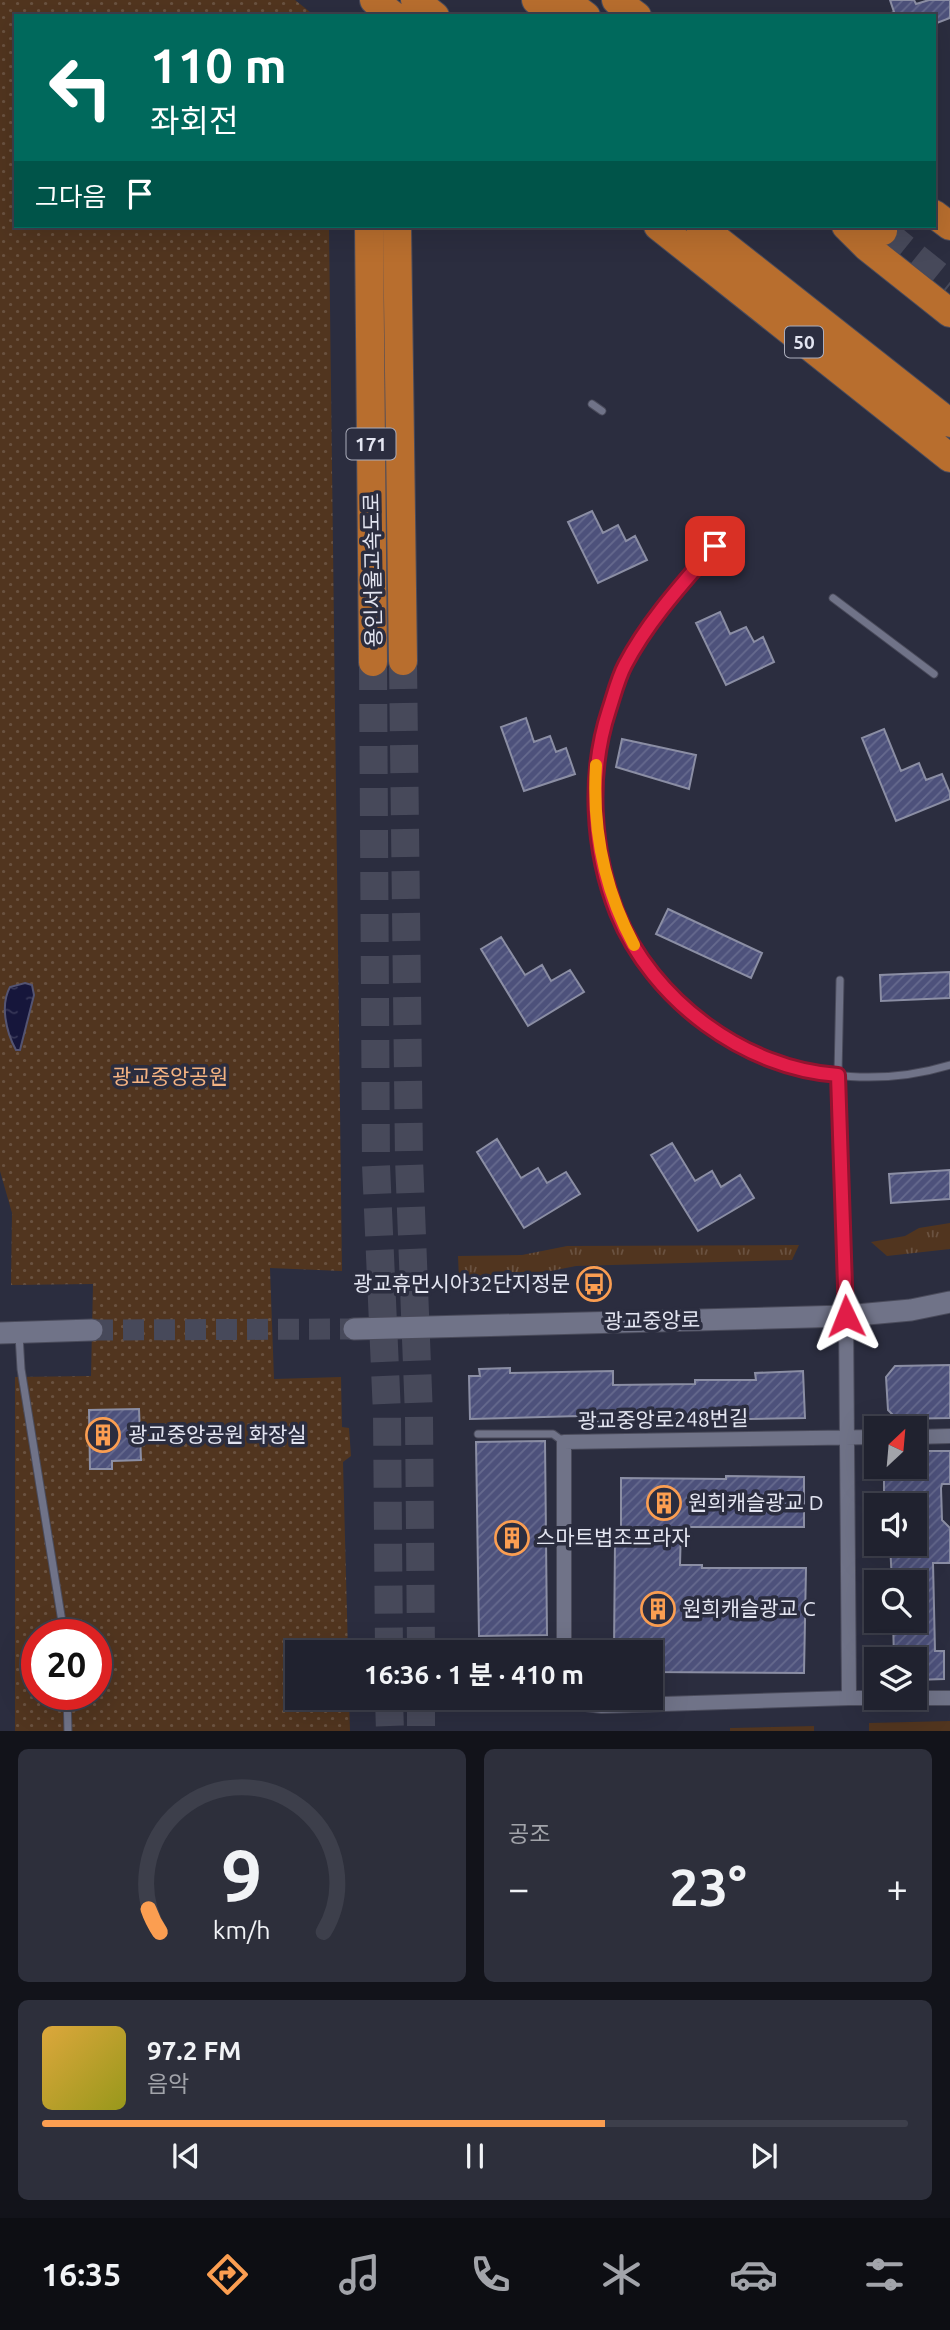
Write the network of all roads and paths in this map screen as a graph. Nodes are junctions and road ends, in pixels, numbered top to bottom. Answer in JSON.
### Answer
{"nodes":[{"id":1,"x":374,"y":0,"type":"edge"},
{"id":2,"x":415,"y":0,"type":"edge"},
{"id":3,"x":536,"y":0,"type":"edge"},
{"id":4,"x":565,"y":0,"type":"edge"},
{"id":5,"x":616,"y":0,"type":"edge"},
{"id":6,"x":392,"y":14,"type":"edge"},
{"id":7,"x":432,"y":14,"type":"edge"},
{"id":8,"x":557,"y":14,"type":"edge"},
{"id":9,"x":583,"y":14,"type":"edge"},
{"id":10,"x":634,"y":14,"type":"edge"},
{"id":11,"x":369,"y":228,"type":"edge"},
{"id":12,"x":397,"y":228,"type":"edge"},
{"id":13,"x":661,"y":228,"type":"edge"},
{"id":14,"x":703,"y":228,"type":"edge"},
{"id":15,"x":848,"y":228,"type":"edge"},
{"id":16,"x":950,"y":313,"type":"edge"},
{"id":17,"x":592,"y":404,"type":"dead end"},
{"id":18,"x":602,"y":411,"type":"dead end"},
{"id":19,"x":950,"y":423,"type":"edge"},
{"id":20,"x":950,"y":458,"type":"edge"},
{"id":21,"x":715,"y":546,"type":"dead end"},
{"id":22,"x":833,"y":598,"type":"dead end"},
{"id":23,"x":403,"y":661,"type":"tunnel mouth"},
{"id":24,"x":373,"y":662,"type":"tunnel mouth"},
{"id":25,"x":934,"y":674,"type":"dead end"},
{"id":26,"x":840,"y":980,"type":"dead end"},
{"id":27,"x":950,"y":1065,"type":"edge"},
{"id":28,"x":838,"y":1075,"type":"junction"},
{"id":29,"x":950,"y":1302,"type":"edge"},
{"id":30,"x":846,"y":1316,"type":"junction"},
{"id":31,"x":354,"y":1329,"type":"tunnel mouth"},
{"id":32,"x":92,"y":1330,"type":"tunnel mouth"},
{"id":33,"x":9,"y":1332,"type":"edge"},
{"id":34,"x":478,"y":1434,"type":"dead end"},
{"id":35,"x":950,"y":1436,"type":"edge"},
{"id":36,"x":864,"y":1437,"type":"edge"},
{"id":37,"x":928,"y":1437,"type":"edge"},
{"id":38,"x":846,"y":1438,"type":"junction"},
{"id":39,"x":564,"y":1442,"type":"junction"},
{"id":40,"x":62,"y":1619,"type":"edge"},
{"id":41,"x":565,"y":1640,"type":"edge"},
{"id":42,"x":849,"y":1698,"type":"junction"},
{"id":43,"x":950,"y":1698,"type":"edge"},
{"id":44,"x":663,"y":1704,"type":"edge"},
{"id":45,"x":67,"y":1710,"type":"edge"},
{"id":46,"x":68,"y":1731,"type":"edge"}],
"edges":[{"from":1,"to":6,"type":"highway"},
{"from":2,"to":7,"type":"highway"},
{"from":3,"to":8,"type":"highway"},
{"from":4,"to":9,"type":"highway"},
{"from":5,"to":10,"type":"highway"},
{"from":11,"to":24,"type":"highway","name":"용인서울고속도로","number":"171"},
{"from":12,"to":23,"type":"highway","name":"용인서울고속도로","number":"171"},
{"from":13,"to":20,"type":"highway","number":"50"},
{"from":14,"to":19,"type":"highway","number":"50"},
{"from":15,"to":16,"type":"highway"},
{"from":17,"to":18,"type":"lane"},
{"from":21,"to":28,"type":"lane"},
{"from":22,"to":25,"type":"lane"},
{"from":26,"to":28,"type":"lane"},
{"from":27,"to":28,"type":"lane"},
{"from":28,"to":30,"type":"lane"},
{"from":29,"to":30,"type":"main road","name":"광교중앙로"},
{"from":30,"to":31,"type":"main road","name":"광교중앙로"},
{"from":30,"to":38,"type":"street"},
{"from":32,"to":33,"type":"main road"},
{"from":33,"to":40,"type":"lane"},
{"from":34,"to":39,"type":"lane"},
{"from":35,"to":37,"type":"street"},
{"from":36,"to":38,"type":"street","name":"광교중앙로248번길"},
{"from":38,"to":39,"type":"street","name":"광교중앙로248번길"},
{"from":38,"to":42,"type":"street"},
{"from":39,"to":41,"type":"street","name":"광교중앙로248번길"},
{"from":42,"to":43,"type":"street"},
{"from":42,"to":44,"type":"street"},
{"from":45,"to":46,"type":"lane"}]}
